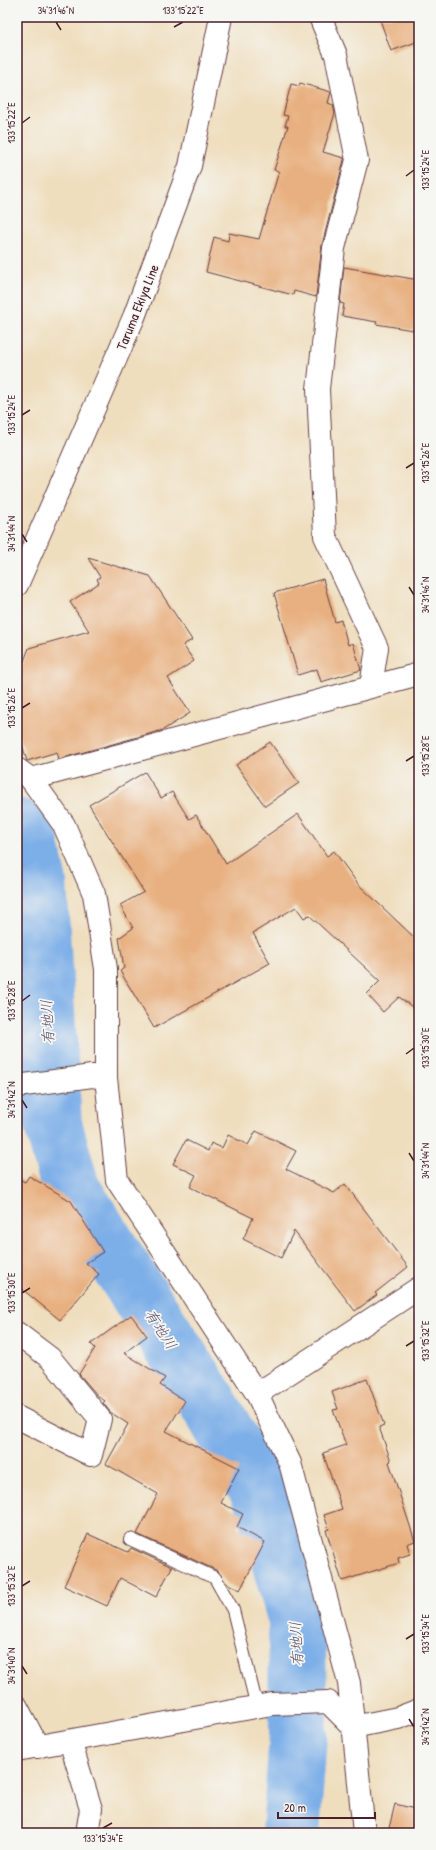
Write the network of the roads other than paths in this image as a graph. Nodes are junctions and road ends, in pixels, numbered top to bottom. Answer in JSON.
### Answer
{"nodes":[{"id":1,"x":221,"y":17,"type":"edge"},
{"id":2,"x":320,"y":17,"type":"edge"},
{"id":3,"x":17,"y":585,"type":"edge"},
{"id":4,"x":419,"y":674,"type":"edge"},
{"id":5,"x":371,"y":686,"type":"junction"},
{"id":6,"x":24,"y":774,"type":"edge"},
{"id":7,"x":99,"y":1077,"type":"junction"},
{"id":8,"x":17,"y":1086,"type":"edge"},
{"id":9,"x":419,"y":1288,"type":"edge"},
{"id":10,"x":17,"y":1333,"type":"edge"},
{"id":11,"x":257,"y":1394,"type":"junction"},
{"id":12,"x":17,"y":1417,"type":"edge"},
{"id":13,"x":130,"y":1539,"type":"dead end"},
{"id":14,"x":265,"y":1706,"type":"junction"},
{"id":15,"x":17,"y":1707,"type":"edge"},
{"id":16,"x":419,"y":1710,"type":"edge"},
{"id":17,"x":353,"y":1727,"type":"junction"},
{"id":18,"x":70,"y":1741,"type":"junction"},
{"id":19,"x":27,"y":1748,"type":"edge"},
{"id":20,"x":87,"y":1833,"type":"edge"},
{"id":21,"x":364,"y":1833,"type":"edge"}],
"edges":[{"from":1,"to":3,"type":"street","name":"Taruma Ekiya Line"},
{"from":2,"to":5,"type":"street"},
{"from":4,"to":5,"type":"street"},
{"from":5,"to":6,"type":"street"},
{"from":6,"to":7,"type":"street"},
{"from":7,"to":8,"type":"street"},
{"from":7,"to":11,"type":"street"},
{"from":9,"to":11,"type":"street"},
{"from":10,"to":12,"type":"street"},
{"from":11,"to":17,"type":"street"},
{"from":13,"to":14,"type":"lane"},
{"from":14,"to":17,"type":"street"},
{"from":14,"to":18,"type":"street"},
{"from":15,"to":19,"type":"street"},
{"from":16,"to":17,"type":"street"},
{"from":17,"to":21,"type":"street"},
{"from":18,"to":19,"type":"street"},
{"from":18,"to":20,"type":"street"}]}
